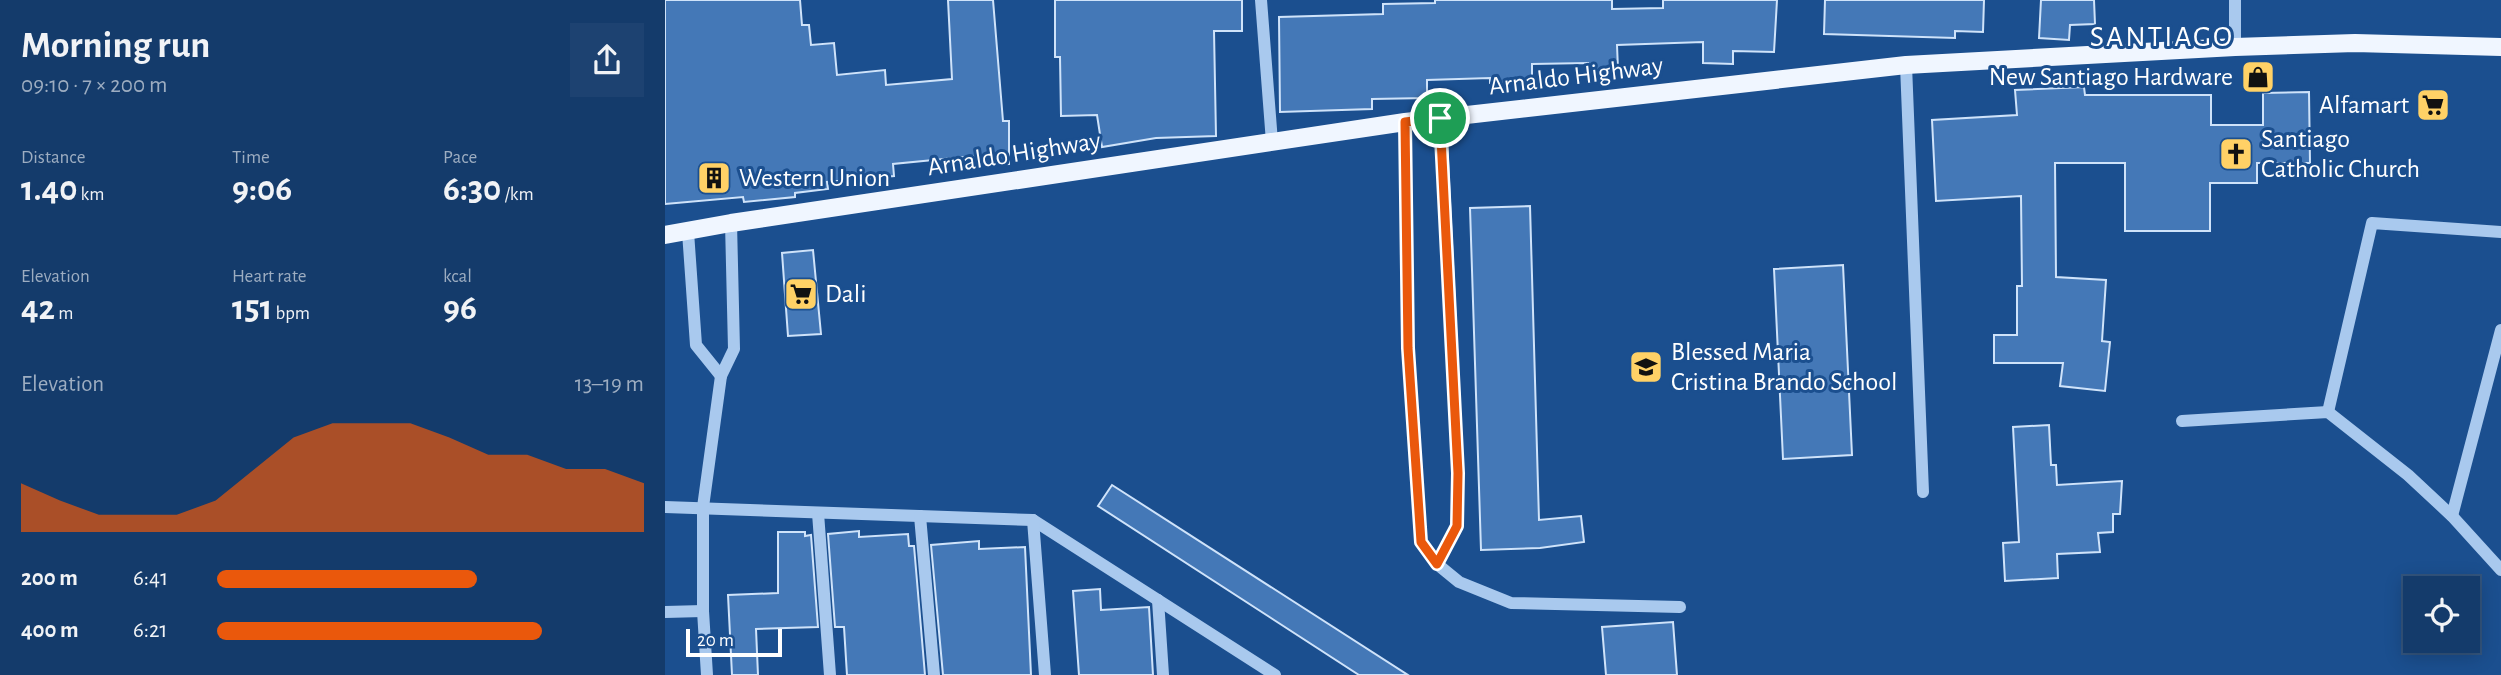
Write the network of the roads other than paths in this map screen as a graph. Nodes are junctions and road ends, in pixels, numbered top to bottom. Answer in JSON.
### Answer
{"nodes":[{"id":1,"x":1261,"y":0,"type":"edge"},
{"id":2,"x":2235,"y":0,"type":"edge"},
{"id":3,"x":2235,"y":47,"type":"junction"},
{"id":4,"x":2501,"y":47,"type":"edge"},
{"id":5,"x":1906,"y":65,"type":"junction"},
{"id":6,"x":1440,"y":118,"type":"junction"},
{"id":7,"x":1405,"y":122,"type":"junction"},
{"id":8,"x":1272,"y":142,"type":"junction"},
{"id":9,"x":731,"y":223,"type":"junction"},
{"id":10,"x":688,"y":232,"type":"junction"},
{"id":11,"x":2501,"y":232,"type":"edge"},
{"id":12,"x":665,"y":235,"type":"edge"},
{"id":13,"x":2501,"y":330,"type":"edge"},
{"id":14,"x":721,"y":376,"type":"junction"},
{"id":15,"x":2328,"y":412,"type":"junction"},
{"id":16,"x":2182,"y":421,"type":"dead end"},
{"id":17,"x":1923,"y":492,"type":"dead end"},
{"id":18,"x":665,"y":507,"type":"edge"},
{"id":19,"x":703,"y":507,"type":"junction"},
{"id":20,"x":818,"y":513,"type":"junction"},
{"id":21,"x":921,"y":516,"type":"junction"},
{"id":22,"x":2452,"y":516,"type":"junction"},
{"id":23,"x":1033,"y":520,"type":"junction"},
{"id":24,"x":1437,"y":564,"type":"junction"},
{"id":25,"x":2501,"y":570,"type":"edge"},
{"id":26,"x":1158,"y":600,"type":"junction"},
{"id":27,"x":1680,"y":607,"type":"dead end"},
{"id":28,"x":703,"y":611,"type":"junction"},
{"id":29,"x":665,"y":612,"type":"edge"},
{"id":30,"x":707,"y":675,"type":"edge"},
{"id":31,"x":830,"y":675,"type":"edge"},
{"id":32,"x":934,"y":675,"type":"edge"},
{"id":33,"x":1045,"y":675,"type":"edge"},
{"id":34,"x":1163,"y":675,"type":"edge"},
{"id":35,"x":1275,"y":675,"type":"edge"}],
"edges":[{"from":1,"to":8,"type":"street"},
{"from":2,"to":3,"type":"street"},
{"from":3,"to":4,"type":"main road","name":"Arnaldo Highway"},
{"from":3,"to":5,"type":"main road","name":"Arnaldo Highway"},
{"from":5,"to":6,"type":"main road","name":"Arnaldo Highway"},
{"from":5,"to":17,"type":"street"},
{"from":6,"to":7,"type":"main road","name":"Arnaldo Highway"},
{"from":6,"to":24,"type":"street"},
{"from":7,"to":8,"type":"main road","name":"Arnaldo Highway"},
{"from":7,"to":24,"type":"street"},
{"from":8,"to":9,"type":"main road","name":"Arnaldo Highway"},
{"from":9,"to":10,"type":"main road","name":"Arnaldo Highway"},
{"from":9,"to":14,"type":"street"},
{"from":10,"to":12,"type":"main road","name":"Arnaldo Highway"},
{"from":10,"to":14,"type":"street"},
{"from":11,"to":15,"type":"street"},
{"from":13,"to":22,"type":"street"},
{"from":14,"to":19,"type":"street"},
{"from":15,"to":16,"type":"street"},
{"from":15,"to":22,"type":"street"},
{"from":18,"to":19,"type":"street"},
{"from":19,"to":20,"type":"street"},
{"from":19,"to":28,"type":"street"},
{"from":20,"to":21,"type":"street"},
{"from":20,"to":31,"type":"street"},
{"from":21,"to":23,"type":"street"},
{"from":21,"to":32,"type":"street"},
{"from":22,"to":25,"type":"street"},
{"from":23,"to":26,"type":"street"},
{"from":23,"to":33,"type":"street"},
{"from":24,"to":27,"type":"street"},
{"from":26,"to":34,"type":"street"},
{"from":26,"to":35,"type":"street"},
{"from":28,"to":29,"type":"street"},
{"from":28,"to":30,"type":"street"}]}
